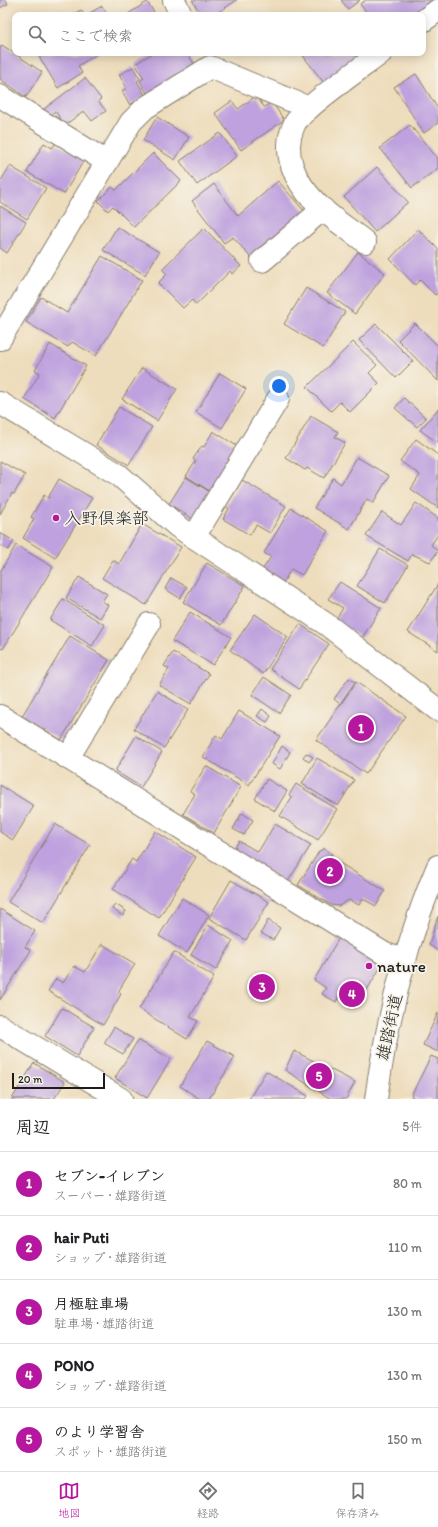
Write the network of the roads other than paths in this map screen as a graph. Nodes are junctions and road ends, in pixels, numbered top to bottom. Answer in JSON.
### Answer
{"nodes":[{"id":1,"x":174,"y":0,"type":"edge"},
{"id":2,"x":438,"y":10,"type":"edge"},
{"id":3,"x":180,"y":12,"type":"edge"},
{"id":4,"x":426,"y":19,"type":"edge"},
{"id":5,"x":377,"y":56,"type":"edge"},
{"id":6,"x":0,"y":96,"type":"edge"},
{"id":7,"x":309,"y":108,"type":"junction"},
{"id":8,"x":107,"y":162,"type":"junction"},
{"id":9,"x":323,"y":209,"type":"junction"},
{"id":10,"x":365,"y":242,"type":"dead end"},
{"id":11,"x":262,"y":261,"type":"dead end"},
{"id":12,"x":0,"y":339,"type":"edge"},
{"id":13,"x":278,"y":399,"type":"dead end"},
{"id":14,"x":0,"y":404,"type":"edge"},
{"id":15,"x":194,"y":537,"type":"junction"},
{"id":16,"x":149,"y":624,"type":"dead end"},
{"id":17,"x":438,"y":710,"type":"edge"},
{"id":18,"x":0,"y":716,"type":"edge"},
{"id":19,"x":68,"y":758,"type":"junction"},
{"id":20,"x":435,"y":879,"type":"edge"},
{"id":21,"x":404,"y":960,"type":"junction"},
{"id":22,"x":0,"y":1026,"type":"edge"},
{"id":23,"x":121,"y":1099,"type":"edge"},
{"id":24,"x":376,"y":1099,"type":"edge"}],
"edges":[{"from":1,"to":3,"type":"street"},
{"from":2,"to":4,"type":"street"},
{"from":5,"to":7,"type":"street"},
{"from":6,"to":8,"type":"street"},
{"from":7,"to":8,"type":"street"},
{"from":7,"to":9,"type":"street"},
{"from":8,"to":12,"type":"street"},
{"from":9,"to":10,"type":"street"},
{"from":9,"to":11,"type":"street"},
{"from":13,"to":15,"type":"street"},
{"from":14,"to":15,"type":"street"},
{"from":15,"to":17,"type":"street"},
{"from":16,"to":19,"type":"street"},
{"from":18,"to":19,"type":"street"},
{"from":19,"to":21,"type":"street"},
{"from":20,"to":21,"type":"street","name":"雄踏街道"},
{"from":21,"to":24,"type":"street","name":"雄踏街道"},
{"from":22,"to":23,"type":"street"}]}
